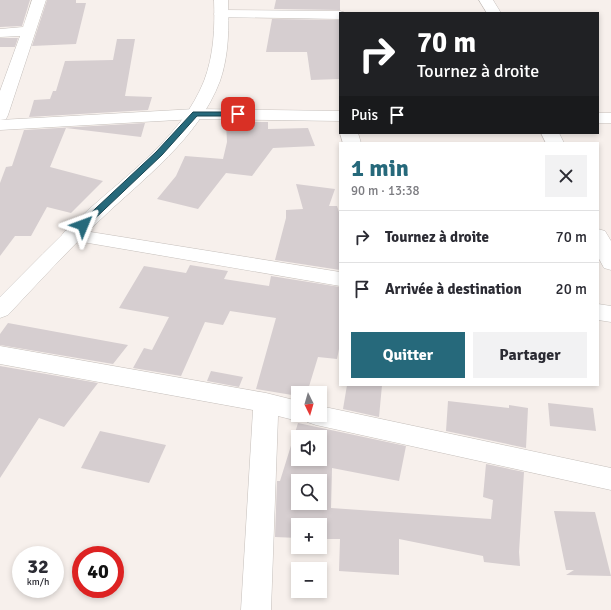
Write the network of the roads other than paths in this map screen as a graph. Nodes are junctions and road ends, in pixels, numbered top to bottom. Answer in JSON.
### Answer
{"nodes":[{"id":1,"x":39,"y":0,"type":"edge"},
{"id":2,"x":486,"y":0,"type":"edge"},
{"id":3,"x":221,"y":7,"type":"edge"},
{"id":4,"x":493,"y":12,"type":"edge"},
{"id":5,"x":339,"y":15,"type":"edge"},
{"id":6,"x":27,"y":31,"type":"junction"},
{"id":7,"x":0,"y":33,"type":"edge"},
{"id":8,"x":195,"y":114,"type":"junction"},
{"id":9,"x":0,"y":115,"type":"edge"},
{"id":10,"x":339,"y":116,"type":"edge"},
{"id":11,"x":599,"y":118,"type":"edge"},
{"id":12,"x":611,"y":118,"type":"edge"},
{"id":13,"x":0,"y":125,"type":"edge"},
{"id":14,"x":72,"y":236,"type":"junction"},
{"id":15,"x":599,"y":237,"type":"edge"},
{"id":16,"x":611,"y":263,"type":"edge"},
{"id":17,"x":339,"y":279,"type":"edge"},
{"id":18,"x":0,"y":310,"type":"edge"},
{"id":19,"x":599,"y":312,"type":"edge"},
{"id":20,"x":611,"y":314,"type":"edge"},
{"id":21,"x":0,"y":355,"type":"edge"},
{"id":22,"x":266,"y":403,"type":"junction"},
{"id":23,"x":291,"y":409,"type":"edge"},
{"id":24,"x":327,"y":417,"type":"edge"},
{"id":25,"x":611,"y":479,"type":"edge"},
{"id":26,"x":256,"y":610,"type":"edge"}],
"edges":[{"from":1,"to":6,"type":"street"},
{"from":2,"to":4,"type":"street"},
{"from":3,"to":5,"type":"street"},
{"from":3,"to":8,"type":"street"},
{"from":6,"to":7,"type":"street"},
{"from":6,"to":9,"type":"street"},
{"from":8,"to":10,"type":"street"},
{"from":8,"to":13,"type":"street"},
{"from":8,"to":14,"type":"street"},
{"from":11,"to":12,"type":"street"},
{"from":14,"to":17,"type":"street"},
{"from":14,"to":18,"type":"street"},
{"from":15,"to":16,"type":"street"},
{"from":19,"to":20,"type":"street"},
{"from":21,"to":22,"type":"street"},
{"from":22,"to":23,"type":"street"},
{"from":22,"to":26,"type":"street"},
{"from":24,"to":25,"type":"street"}]}
